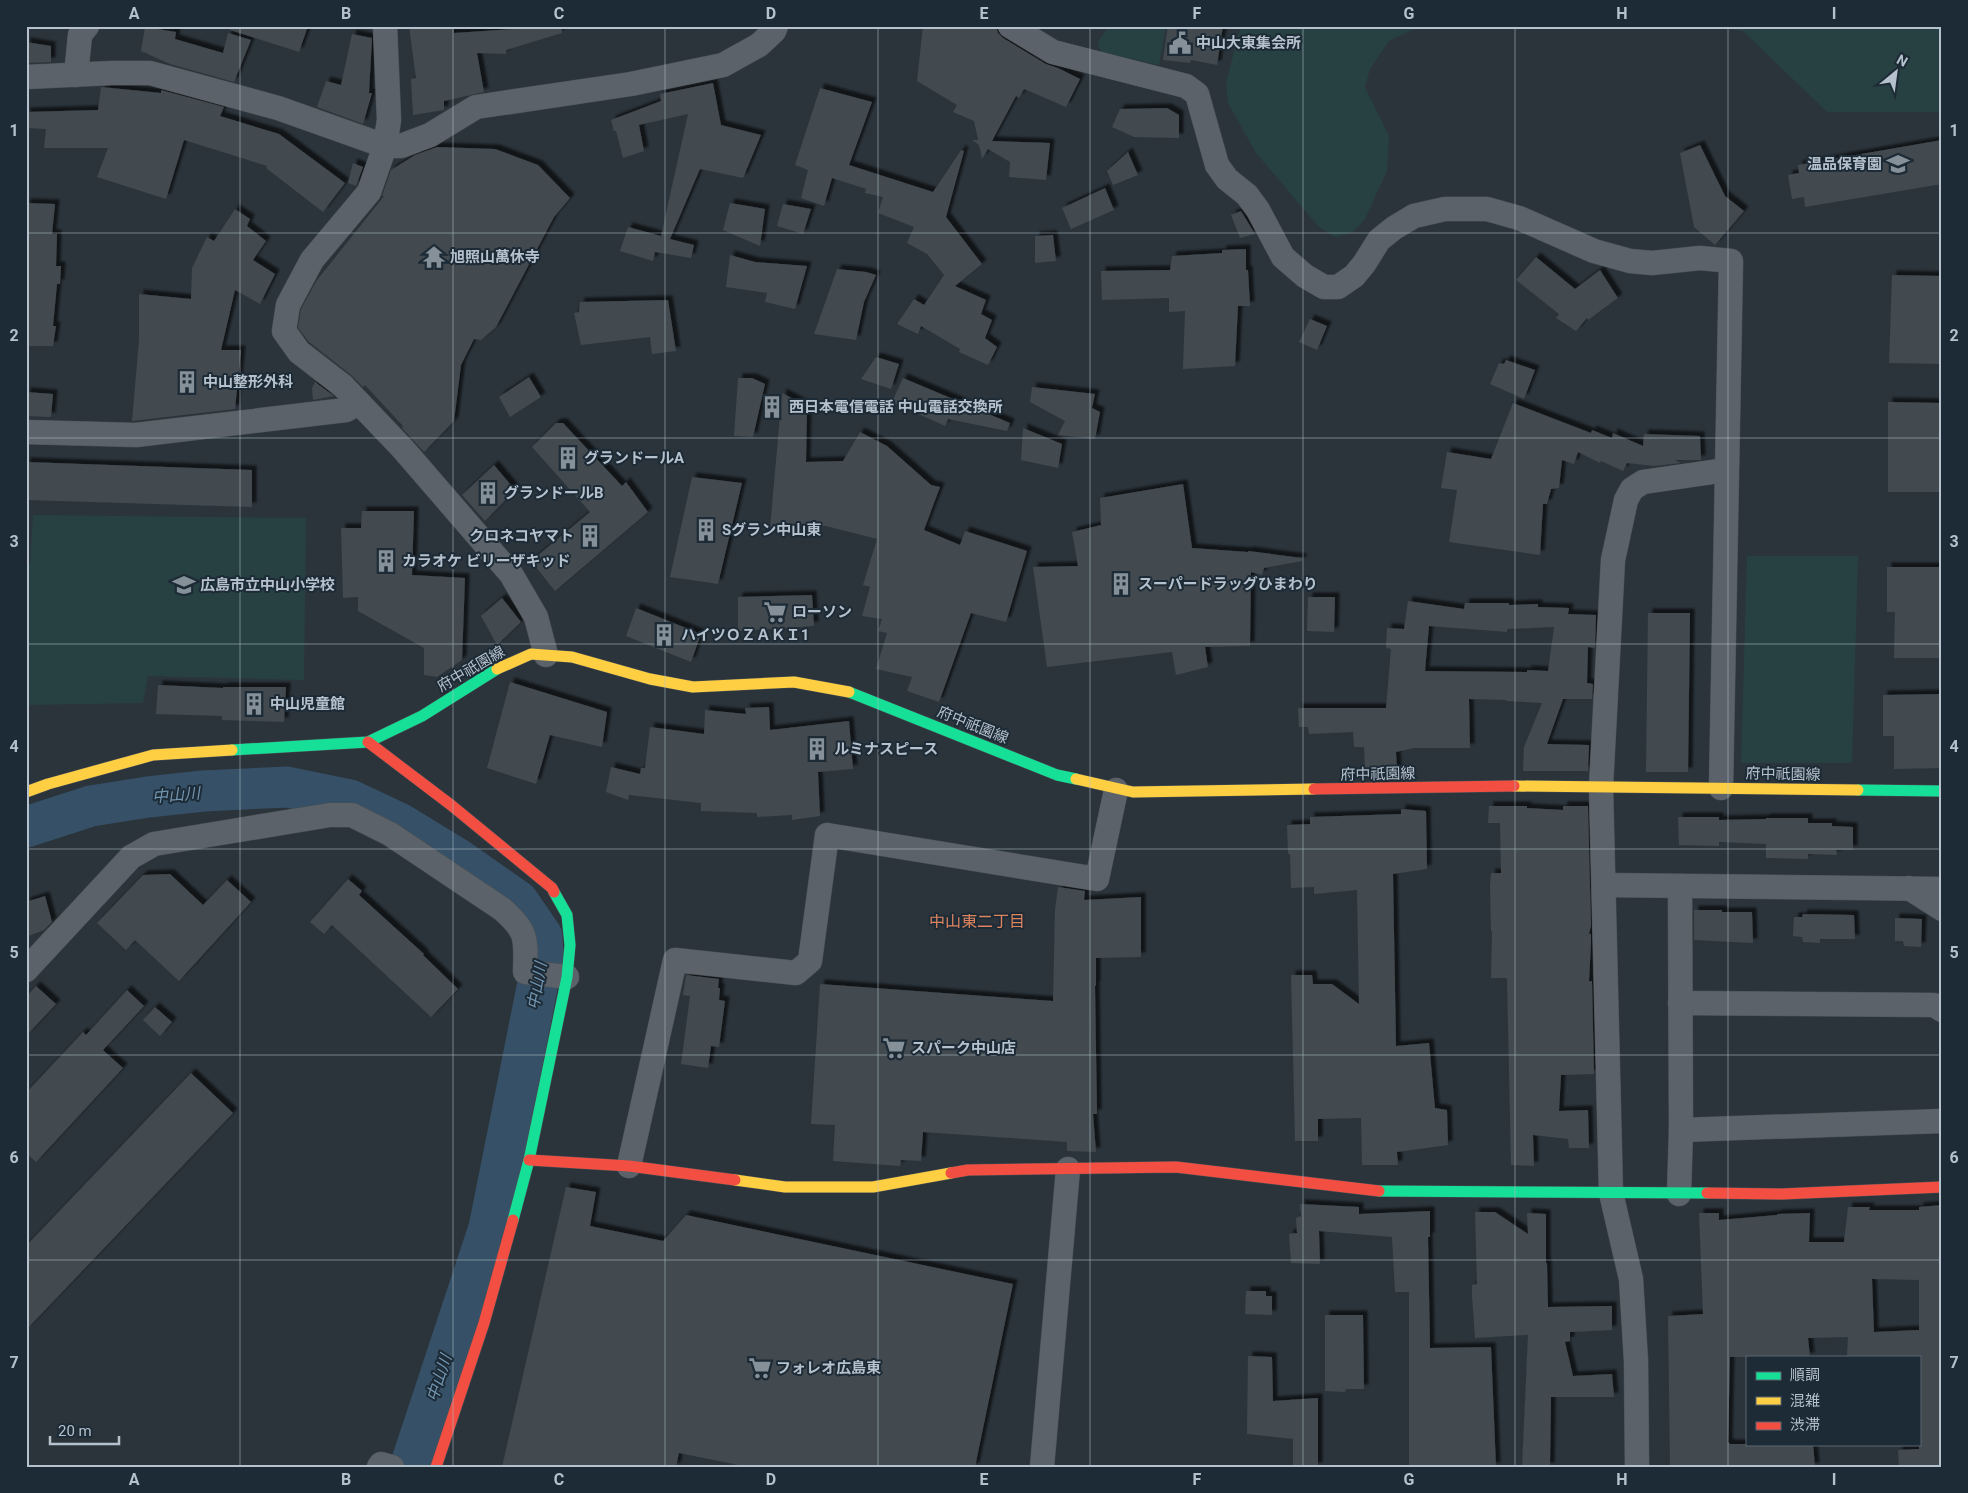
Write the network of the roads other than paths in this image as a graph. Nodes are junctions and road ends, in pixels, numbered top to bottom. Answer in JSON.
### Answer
{"nodes":[{"id":1,"x":87,"y":26,"type":"edge"},
{"id":2,"x":385,"y":26,"type":"edge"},
{"id":3,"x":776,"y":26,"type":"edge"},
{"id":4,"x":1010,"y":26,"type":"edge"},
{"id":5,"x":76,"y":75,"type":"junction"},
{"id":6,"x":26,"y":78,"type":"edge"},
{"id":7,"x":396,"y":152,"type":"junction"},
{"id":8,"x":359,"y":403,"type":"junction"},
{"id":9,"x":26,"y":432,"type":"edge"},
{"id":10,"x":1726,"y":470,"type":"junction"},
{"id":11,"x":546,"y":655,"type":"junction"},
{"id":12,"x":368,"y":742,"type":"junction"},
{"id":13,"x":1602,"y":787,"type":"junction"},
{"id":14,"x":1721,"y":788,"type":"junction"},
{"id":15,"x":1116,"y":790,"type":"junction"},
{"id":16,"x":1942,"y":791,"type":"edge"},
{"id":17,"x":26,"y":792,"type":"edge"},
{"id":18,"x":1604,"y":885,"type":"junction"},
{"id":19,"x":1680,"y":886,"type":"junction"},
{"id":20,"x":1909,"y":888,"type":"junction"},
{"id":21,"x":1942,"y":889,"type":"edge"},
{"id":22,"x":1942,"y":909,"type":"edge"},
{"id":23,"x":26,"y":970,"type":"edge"},
{"id":24,"x":562,"y":977,"type":"junction"},
{"id":25,"x":1680,"y":1003,"type":"junction"},
{"id":26,"x":1942,"y":1010,"type":"edge"},
{"id":27,"x":1942,"y":1121,"type":"edge"},
{"id":28,"x":1681,"y":1130,"type":"junction"},
{"id":29,"x":529,"y":1160,"type":"junction"},
{"id":30,"x":629,"y":1166,"type":"junction"},
{"id":31,"x":1068,"y":1169,"type":"junction"},
{"id":32,"x":1942,"y":1187,"type":"edge"},
{"id":33,"x":1611,"y":1193,"type":"junction"},
{"id":34,"x":1679,"y":1194,"type":"junction"},
{"id":35,"x":379,"y":1467,"type":"edge"},
{"id":36,"x":392,"y":1467,"type":"edge"},
{"id":37,"x":436,"y":1467,"type":"edge"},
{"id":38,"x":1042,"y":1467,"type":"edge"},
{"id":39,"x":1637,"y":1467,"type":"edge"}],
"edges":[{"from":1,"to":5,"type":"street"},
{"from":2,"to":7,"type":"street"},
{"from":3,"to":7,"type":"street"},
{"from":4,"to":10,"type":"street"},
{"from":5,"to":6,"type":"street"},
{"from":5,"to":7,"type":"street"},
{"from":7,"to":8,"type":"street"},
{"from":8,"to":9,"type":"street"},
{"from":8,"to":11,"type":"street"},
{"from":10,"to":13,"type":"street"},
{"from":10,"to":14,"type":"street"},
{"from":11,"to":12,"type":"street","name":"府中祇園線"},
{"from":11,"to":15,"type":"street","name":"府中祇園線"},
{"from":12,"to":17,"type":"street","name":"府中祇園線"},
{"from":12,"to":24,"type":"street"},
{"from":13,"to":14,"type":"street","name":"府中祇園線"},
{"from":13,"to":15,"type":"street","name":"府中祇園線"},
{"from":13,"to":18,"type":"street"},
{"from":14,"to":16,"type":"street","name":"府中祇園線"},
{"from":15,"to":30,"type":"street"},
{"from":18,"to":19,"type":"street"},
{"from":18,"to":33,"type":"street"},
{"from":19,"to":20,"type":"street"},
{"from":19,"to":25,"type":"street"},
{"from":20,"to":21,"type":"street"},
{"from":20,"to":22,"type":"street"},
{"from":23,"to":24,"type":"street"},
{"from":24,"to":29,"type":"street"},
{"from":25,"to":26,"type":"street"},
{"from":25,"to":28,"type":"street"},
{"from":27,"to":28,"type":"street"},
{"from":28,"to":34,"type":"street"},
{"from":29,"to":30,"type":"street"},
{"from":29,"to":37,"type":"street"},
{"from":30,"to":31,"type":"street"},
{"from":31,"to":33,"type":"street"},
{"from":31,"to":38,"type":"street"},
{"from":32,"to":34,"type":"street"},
{"from":33,"to":34,"type":"street"},
{"from":33,"to":39,"type":"street"},
{"from":35,"to":36,"type":"street"}]}
